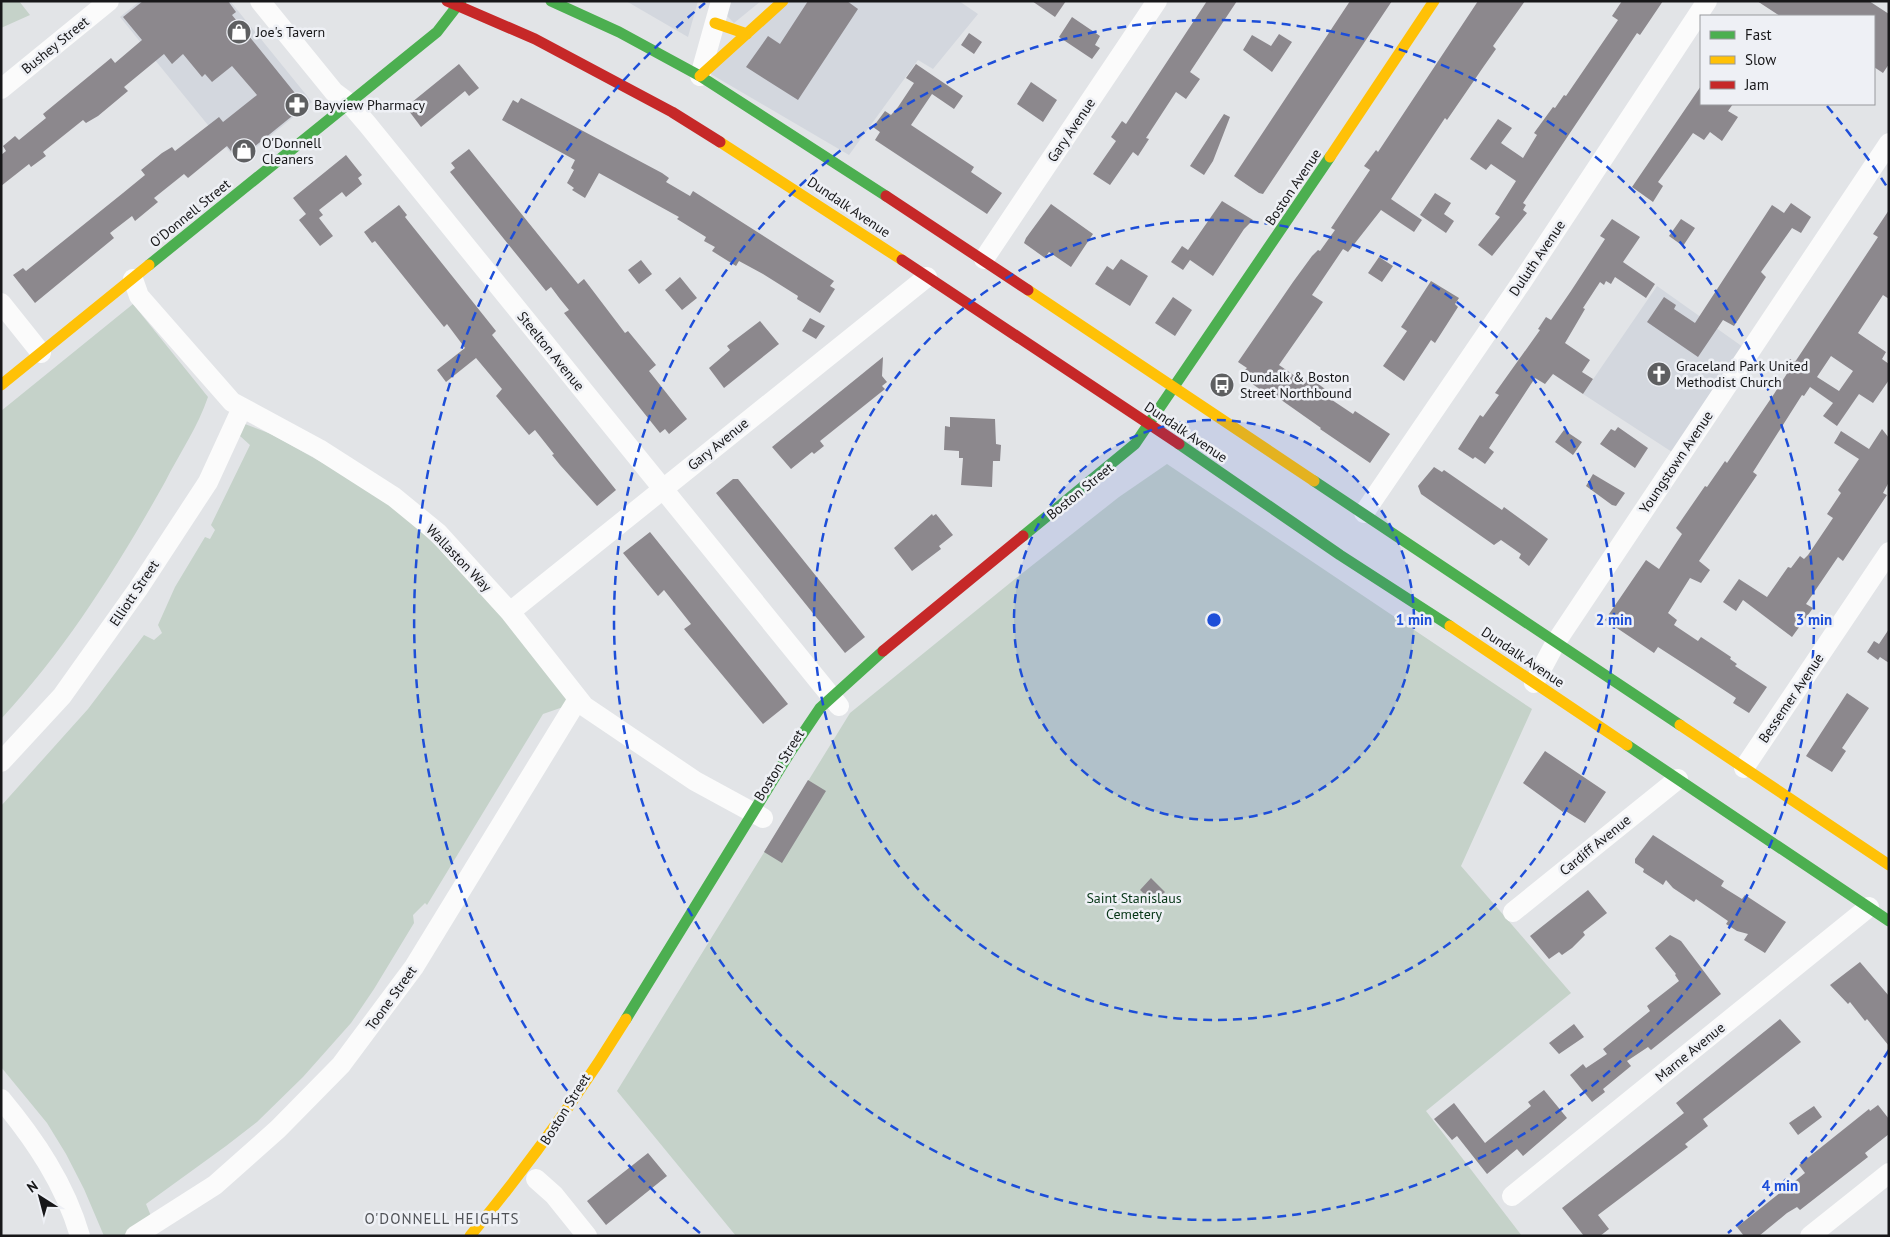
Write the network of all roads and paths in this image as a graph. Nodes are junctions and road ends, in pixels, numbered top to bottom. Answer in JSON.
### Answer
{"nodes":[{"id":1,"x":109,"y":1,"type":"edge"},
{"id":2,"x":260,"y":1,"type":"edge"},
{"id":3,"x":551,"y":1,"type":"edge"},
{"id":4,"x":722,"y":1,"type":"edge"},
{"id":5,"x":783,"y":1,"type":"edge"},
{"id":6,"x":1157,"y":1,"type":"edge"},
{"id":7,"x":1434,"y":1,"type":"edge"},
{"id":8,"x":1707,"y":1,"type":"edge"},
{"id":9,"x":455,"y":3,"type":"edge"},
{"id":10,"x":714,"y":23,"type":"junction"},
{"id":11,"x":747,"y":34,"type":"junction"},
{"id":12,"x":700,"y":76,"type":"junction"},
{"id":13,"x":1,"y":89,"type":"edge"},
{"id":14,"x":350,"y":104,"type":"junction"},
{"id":15,"x":1889,"y":143,"type":"edge"},
{"id":16,"x":984,"y":259,"type":"junction"},
{"id":17,"x":927,"y":277,"type":"junction"},
{"id":18,"x":133,"y":279,"type":"junction"},
{"id":19,"x":1,"y":303,"type":"edge"},
{"id":20,"x":41,"y":353,"type":"junction"},
{"id":21,"x":1,"y":385,"type":"edge"},
{"id":22,"x":1175,"y":388,"type":"junction"},
{"id":23,"x":242,"y":408,"type":"junction"},
{"id":24,"x":1150,"y":424,"type":"junction"},
{"id":25,"x":1165,"y":430,"type":"junction"},
{"id":26,"x":663,"y":489,"type":"junction"},
{"id":27,"x":1364,"y":513,"type":"junction"},
{"id":28,"x":1889,"y":552,"type":"edge"},
{"id":29,"x":510,"y":612,"type":"junction"},
{"id":30,"x":1556,"y":642,"type":"junction"},
{"id":31,"x":881,"y":669,"type":"dead end"},
{"id":32,"x":1534,"y":683,"type":"junction"},
{"id":33,"x":578,"y":699,"type":"junction"},
{"id":34,"x":835,"y":701,"type":"junction"},
{"id":35,"x":1,"y":762,"type":"edge"},
{"id":36,"x":1744,"y":768,"type":"junction"},
{"id":37,"x":1678,"y":779,"type":"junction"},
{"id":38,"x":758,"y":815,"type":"junction"},
{"id":39,"x":1889,"y":865,"type":"edge"},
{"id":40,"x":1869,"y":907,"type":"junction"},
{"id":41,"x":1513,"y":912,"type":"dead end"},
{"id":42,"x":1889,"y":921,"type":"edge"},
{"id":43,"x":660,"y":973,"type":"junction"},
{"id":44,"x":598,"y":1085,"type":"dead end"},
{"id":45,"x":1,"y":1099,"type":"edge"},
{"id":46,"x":1889,"y":1173,"type":"edge"},
{"id":47,"x":536,"y":1179,"type":"dead end"},
{"id":48,"x":1512,"y":1196,"type":"dead end"},
{"id":49,"x":80,"y":1236,"type":"edge"},
{"id":50,"x":135,"y":1236,"type":"edge"},
{"id":51,"x":470,"y":1236,"type":"edge"},
{"id":52,"x":586,"y":1236,"type":"edge"},
{"id":53,"x":1810,"y":1236,"type":"edge"}],
"edges":[{"from":1,"to":13,"type":"street","name":"Bushey Street"},
{"from":2,"to":14,"type":"street","name":"Steelton Avenue"},
{"from":3,"to":12,"type":"main road"},
{"from":4,"to":10,"type":"street"},
{"from":5,"to":11,"type":"main road"},
{"from":6,"to":16,"type":"street","name":"Gary Avenue"},
{"from":7,"to":22,"type":"main road","name":"Boston Avenue"},
{"from":8,"to":27,"type":"street","name":"Duluth Avenue"},
{"from":9,"to":14,"type":"main road","name":"O'Donnell Street"},
{"from":9,"to":17,"type":"main road","name":"Dundalk Avenue"},
{"from":10,"to":11,"type":"main road"},
{"from":10,"to":12,"type":"street"},
{"from":11,"to":12,"type":"main road"},
{"from":12,"to":16,"type":"main road"},
{"from":14,"to":18,"type":"main road","name":"O'Donnell Street"},
{"from":14,"to":26,"type":"street","name":"Steelton Avenue"},
{"from":15,"to":30,"type":"street","name":"Youngstown Avenue"},
{"from":16,"to":22,"type":"main road"},
{"from":17,"to":24,"type":"main road","name":"Dundalk Avenue"},
{"from":17,"to":26,"type":"street","name":"Gary Avenue"},
{"from":18,"to":20,"type":"main road","name":"O'Donnell Street"},
{"from":18,"to":23,"type":"street","name":"Wallaston Way"},
{"from":19,"to":20,"type":"street"},
{"from":20,"to":21,"type":"main road","name":"O'Donnell Street"},
{"from":22,"to":24,"type":"main road","name":"Boston Avenue"},
{"from":22,"to":25,"type":"main road"},
{"from":22,"to":27,"type":"main road"},
{"from":23,"to":29,"type":"street","name":"Wallaston Way"},
{"from":23,"to":35,"type":"street","name":"Elliott Street"},
{"from":24,"to":25,"type":"main road","name":"Dundalk Avenue"},
{"from":24,"to":34,"type":"main road","name":"Boston Street"},
{"from":25,"to":32,"type":"main road","name":"Dundalk Avenue"},
{"from":26,"to":29,"type":"street","name":"Gary Avenue"},
{"from":26,"to":34,"type":"street","name":"Steelton Avenue"},
{"from":27,"to":30,"type":"main road"},
{"from":28,"to":36,"type":"street","name":"Bessemer Avenue"},
{"from":29,"to":33,"type":"street","name":"Wallaston Way"},
{"from":30,"to":32,"type":"street","name":"Youngstown Avenue"},
{"from":30,"to":36,"type":"main road"},
{"from":31,"to":34,"type":"main road","name":"Boston Street"},
{"from":32,"to":37,"type":"main road","name":"Dundalk Avenue"},
{"from":33,"to":38,"type":"street","name":"Wallaston Way"},
{"from":33,"to":50,"type":"street","name":"Toone Street"},
{"from":34,"to":38,"type":"main road","name":"Boston Street"},
{"from":36,"to":39,"type":"main road"},
{"from":37,"to":40,"type":"main road","name":"Dundalk Avenue"},
{"from":37,"to":41,"type":"street","name":"Cardiff Avenue"},
{"from":38,"to":43,"type":"main road","name":"Boston Street"},
{"from":40,"to":42,"type":"main road","name":"Dundalk Avenue"},
{"from":40,"to":48,"type":"street","name":"Marne Avenue"},
{"from":43,"to":44,"type":"main road","name":"Boston Street"},
{"from":43,"to":51,"type":"main road","name":"Boston Street"},
{"from":45,"to":49,"type":"street"},
{"from":46,"to":53,"type":"street"},
{"from":47,"to":52,"type":"street"}]}
